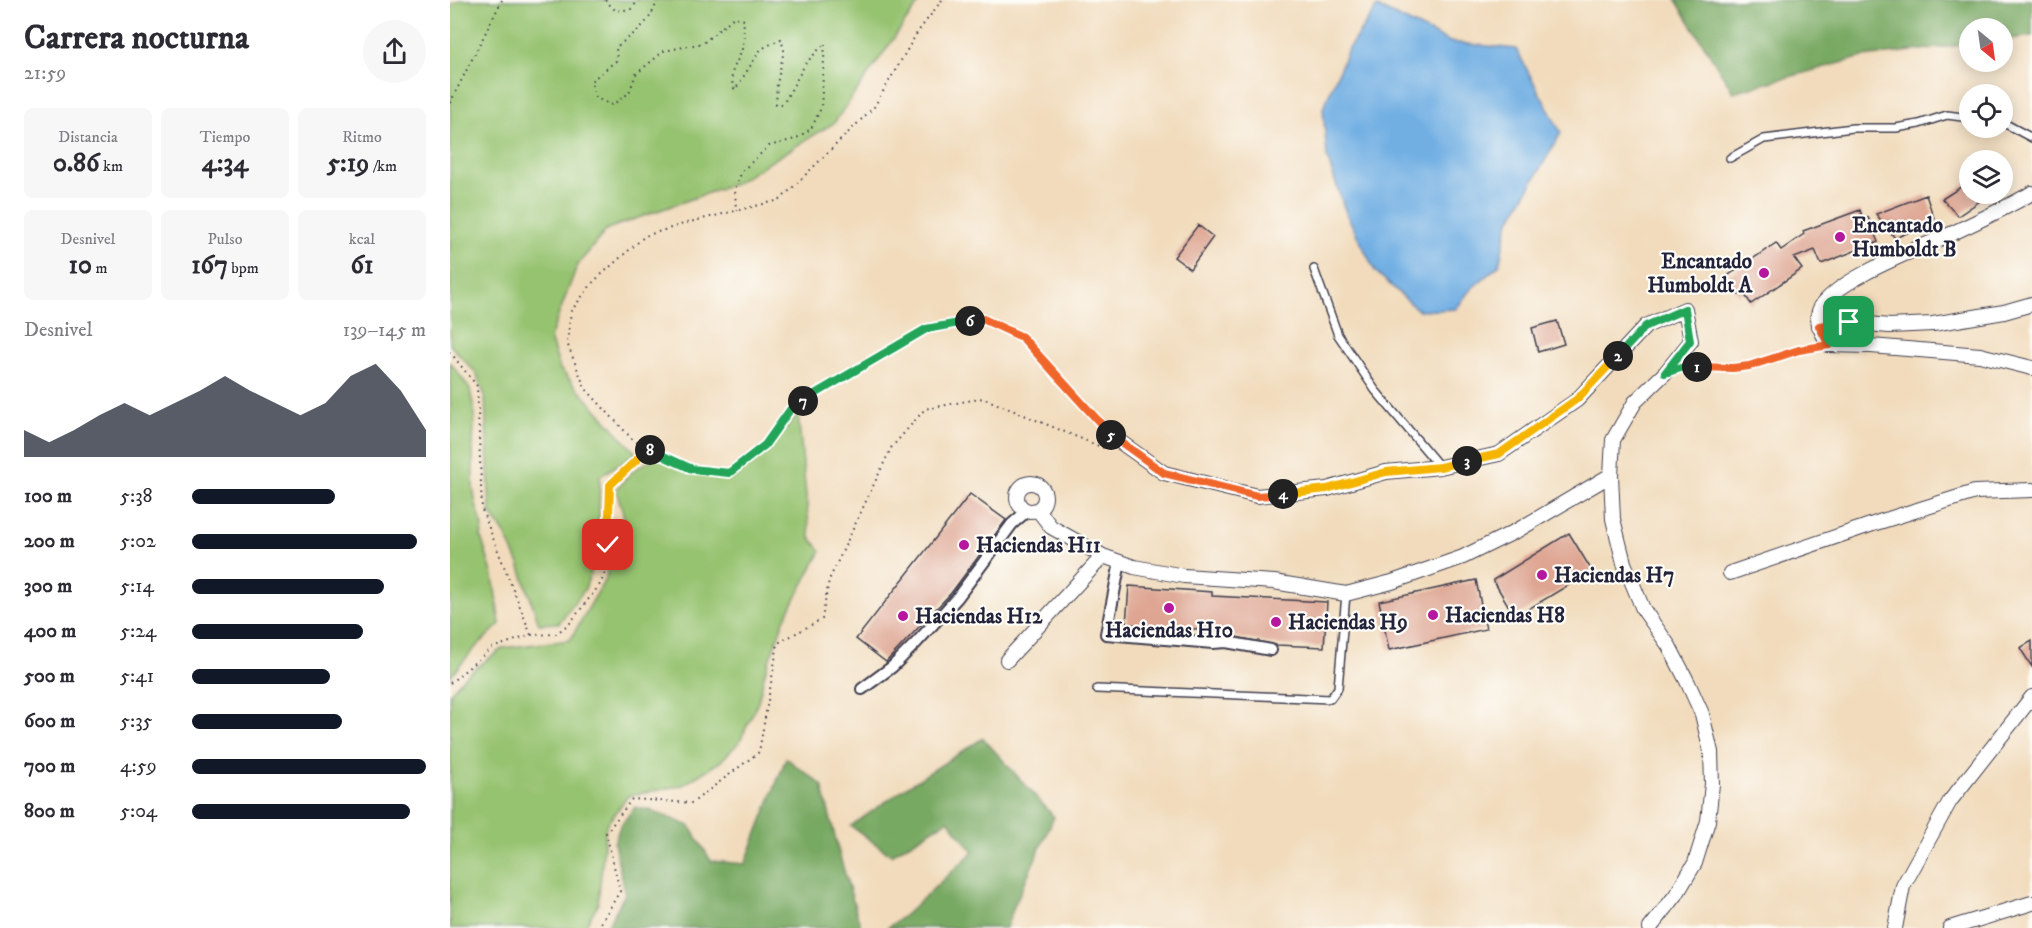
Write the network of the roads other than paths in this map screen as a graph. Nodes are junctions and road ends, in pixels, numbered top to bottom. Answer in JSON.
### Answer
{"nodes":[{"id":1,"x":1959,"y":117,"type":"edge"},
{"id":2,"x":2013,"y":128,"type":"edge"},
{"id":3,"x":2032,"y":138,"type":"edge"},
{"id":4,"x":1730,"y":158,"type":"dead end"},
{"id":5,"x":2032,"y":193,"type":"edge"},
{"id":6,"x":1314,"y":269,"type":"dead end"},
{"id":7,"x":2032,"y":304,"type":"edge"},
{"id":8,"x":1819,"y":326,"type":"junction"},
{"id":9,"x":2032,"y":368,"type":"edge"},
{"id":10,"x":1109,"y":434,"type":"road end"},
{"id":11,"x":1440,"y":467,"type":"junction"},
{"id":12,"x":1611,"y":475,"type":"junction"},
{"id":13,"x":2032,"y":490,"type":"edge"},
{"id":14,"x":1032,"y":511,"type":"joint"},
{"id":15,"x":1103,"y":556,"type":"junction"},
{"id":16,"x":1120,"y":562,"type":"junction"},
{"id":17,"x":1730,"y":573,"type":"dead end"},
{"id":18,"x":1346,"y":594,"type":"junction"},
{"id":19,"x":1271,"y":650,"type":"dead end"},
{"id":20,"x":1007,"y":660,"type":"dead end"},
{"id":21,"x":862,"y":689,"type":"dead end"},
{"id":22,"x":1097,"y":689,"type":"dead end"},
{"id":23,"x":2032,"y":697,"type":"edge"},
{"id":24,"x":2032,"y":903,"type":"edge"},
{"id":25,"x":1650,"y":928,"type":"edge"},
{"id":26,"x":1895,"y":928,"type":"edge"},
{"id":27,"x":1950,"y":928,"type":"edge"}],
"edges":[{"from":1,"to":4,"type":"lane"},
{"from":2,"to":3,"type":"lane"},
{"from":5,"to":8,"type":"street"},
{"from":6,"to":11,"type":"lane"},
{"from":7,"to":8,"type":"street"},
{"from":8,"to":9,"type":"street"},
{"from":10,"to":11,"type":"street"},
{"from":11,"to":12,"type":"street"},
{"from":12,"to":18,"type":"street"},
{"from":12,"to":25,"type":"street"},
{"from":13,"to":17,"type":"street"},
{"from":14,"to":15,"type":"street"},
{"from":14,"to":21,"type":"street"},
{"from":15,"to":16,"type":"street"},
{"from":15,"to":20,"type":"street"},
{"from":16,"to":18,"type":"street"},
{"from":16,"to":19,"type":"street"},
{"from":18,"to":22,"type":"lane"},
{"from":23,"to":26,"type":"street"},
{"from":24,"to":27,"type":"street"}]}
